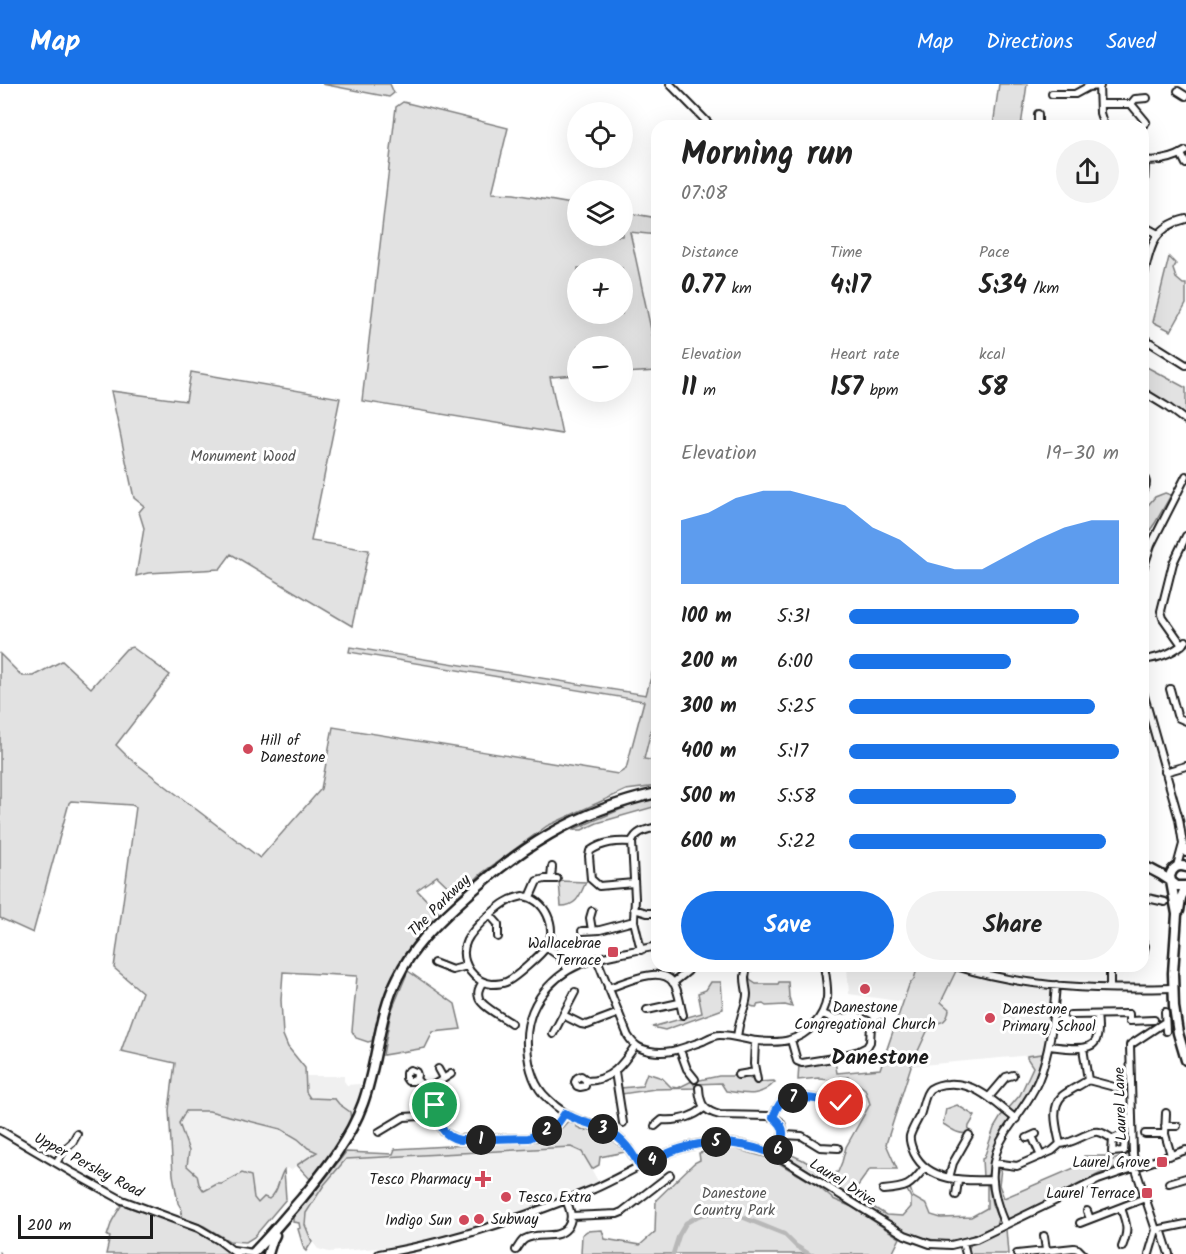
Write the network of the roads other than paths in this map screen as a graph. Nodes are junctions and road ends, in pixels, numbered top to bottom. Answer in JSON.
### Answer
{"nodes":[{"id":1,"x":670,"y":84,"type":"edge"},
{"id":2,"x":1099,"y":85,"type":"edge"},
{"id":3,"x":1178,"y":91,"type":"dead end"},
{"id":4,"x":1052,"y":94,"type":"dead end"},
{"id":5,"x":1186,"y":96,"type":"edge"},
{"id":6,"x":1147,"y":98,"type":"dead end"},
{"id":7,"x":1100,"y":104,"type":"junction"},
{"id":8,"x":1131,"y":104,"type":"junction"},
{"id":9,"x":1038,"y":114,"type":"dead end"},
{"id":10,"x":705,"y":120,"type":"edge"},
{"id":11,"x":1038,"y":120,"type":"edge"},
{"id":12,"x":1101,"y":120,"type":"edge"},
{"id":13,"x":1144,"y":120,"type":"edge"},
{"id":14,"x":1184,"y":153,"type":"edge"},
{"id":15,"x":1149,"y":160,"type":"edge"},
{"id":16,"x":1186,"y":164,"type":"edge"},
{"id":17,"x":1186,"y":219,"type":"edge"},
{"id":18,"x":1149,"y":229,"type":"edge"},
{"id":19,"x":1158,"y":234,"type":"junction"},
{"id":20,"x":1149,"y":250,"type":"edge"},
{"id":21,"x":1149,"y":342,"type":"edge"},
{"id":22,"x":1186,"y":365,"type":"edge"},
{"id":23,"x":1149,"y":396,"type":"edge"},
{"id":24,"x":1186,"y":421,"type":"edge"},
{"id":25,"x":1186,"y":476,"type":"edge"},
{"id":26,"x":1186,"y":536,"type":"edge"},
{"id":27,"x":1149,"y":542,"type":"edge"},
{"id":28,"x":1184,"y":643,"type":"edge"},
{"id":29,"x":1149,"y":659,"type":"edge"},
{"id":30,"x":1169,"y":693,"type":"dead end"},
{"id":31,"x":1149,"y":713,"type":"edge"},
{"id":32,"x":1186,"y":721,"type":"edge"},
{"id":33,"x":1186,"y":766,"type":"edge"},
{"id":34,"x":1166,"y":772,"type":"junction"},
{"id":35,"x":651,"y":795,"type":"edge"},
{"id":36,"x":651,"y":829,"type":"edge"},
{"id":37,"x":632,"y":842,"type":"junction"},
{"id":38,"x":1183,"y":844,"type":"junction"},
{"id":39,"x":1186,"y":853,"type":"edge"},
{"id":40,"x":1149,"y":866,"type":"edge"},
{"id":41,"x":552,"y":867,"type":"dead end"},
{"id":42,"x":1180,"y":867,"type":"edge"},
{"id":43,"x":1149,"y":868,"type":"edge"},
{"id":44,"x":1172,"y":882,"type":"junction"},
{"id":45,"x":634,"y":883,"type":"junction"},
{"id":46,"x":1186,"y":886,"type":"edge"},
{"id":47,"x":530,"y":897,"type":"junction"},
{"id":48,"x":1149,"y":898,"type":"edge"},
{"id":49,"x":1164,"y":902,"type":"dead end"},
{"id":50,"x":634,"y":909,"type":"junction"},
{"id":51,"x":591,"y":911,"type":"dead end"},
{"id":52,"x":651,"y":913,"type":"edge"},
{"id":53,"x":1177,"y":914,"type":"junction"},
{"id":54,"x":490,"y":915,"type":"junction"},
{"id":55,"x":634,"y":921,"type":"junction"},
{"id":56,"x":592,"y":930,"type":"junction"},
{"id":57,"x":582,"y":931,"type":"dead end"},
{"id":58,"x":498,"y":937,"type":"dead end"},
{"id":59,"x":546,"y":947,"type":"junction"},
{"id":60,"x":651,"y":948,"type":"edge"},
{"id":61,"x":641,"y":950,"type":"junction"},
{"id":62,"x":597,"y":959,"type":"junction"},
{"id":63,"x":434,"y":963,"type":"dead end"},
{"id":64,"x":466,"y":966,"type":"junction"},
{"id":65,"x":568,"y":970,"type":"junction"},
{"id":66,"x":687,"y":972,"type":"edge"},
{"id":67,"x":745,"y":972,"type":"edge"},
{"id":68,"x":825,"y":972,"type":"edge"},
{"id":69,"x":980,"y":972,"type":"edge"},
{"id":70,"x":1110,"y":972,"type":"edge"},
{"id":71,"x":482,"y":983,"type":"junction"},
{"id":72,"x":674,"y":983,"type":"junction"},
{"id":73,"x":1056,"y":985,"type":"junction"},
{"id":74,"x":608,"y":988,"type":"junction"},
{"id":75,"x":1110,"y":988,"type":"junction"},
{"id":76,"x":1173,"y":988,"type":"junction"},
{"id":77,"x":575,"y":992,"type":"dead end"},
{"id":78,"x":680,"y":1003,"type":"junction"},
{"id":79,"x":647,"y":1010,"type":"dead end"},
{"id":80,"x":1165,"y":1012,"type":"dead end"},
{"id":81,"x":619,"y":1013,"type":"junction"},
{"id":82,"x":823,"y":1014,"type":"junction"},
{"id":83,"x":562,"y":1015,"type":"junction"},
{"id":84,"x":682,"y":1015,"type":"dead end"},
{"id":85,"x":1070,"y":1015,"type":"dead end"},
{"id":86,"x":1097,"y":1015,"type":"junction"},
{"id":87,"x":1154,"y":1020,"type":"dead end"},
{"id":88,"x":1165,"y":1022,"type":"junction"},
{"id":89,"x":882,"y":1023,"type":"dead end"},
{"id":90,"x":871,"y":1026,"type":"junction"},
{"id":91,"x":504,"y":1028,"type":"dead end"},
{"id":92,"x":1166,"y":1031,"type":"dead end"},
{"id":93,"x":563,"y":1032,"type":"dead end"},
{"id":94,"x":736,"y":1037,"type":"junction"},
{"id":95,"x":791,"y":1040,"type":"junction"},
{"id":96,"x":755,"y":1041,"type":"junction"},
{"id":97,"x":635,"y":1046,"type":"junction"},
{"id":98,"x":1050,"y":1046,"type":"junction"},
{"id":99,"x":1083,"y":1048,"type":"junction"},
{"id":100,"x":680,"y":1050,"type":"junction"},
{"id":101,"x":1186,"y":1060,"type":"edge"},
{"id":102,"x":438,"y":1069,"type":"dead end"},
{"id":103,"x":615,"y":1072,"type":"junction"},
{"id":104,"x":755,"y":1072,"type":"junction"},
{"id":105,"x":693,"y":1073,"type":"dead end"},
{"id":106,"x":451,"y":1074,"type":"dead end"},
{"id":107,"x":738,"y":1075,"type":"dead end"},
{"id":108,"x":1013,"y":1075,"type":"dead end"},
{"id":109,"x":443,"y":1078,"type":"junction"},
{"id":110,"x":416,"y":1079,"type":"dead end"},
{"id":111,"x":757,"y":1080,"type":"dead end"},
{"id":112,"x":1088,"y":1080,"type":"junction"},
{"id":113,"x":586,"y":1082,"type":"dead end"},
{"id":114,"x":699,"y":1088,"type":"dead end"},
{"id":115,"x":1122,"y":1089,"type":"dead end"},
{"id":116,"x":426,"y":1090,"type":"junction"},
{"id":117,"x":832,"y":1094,"type":"dead end"},
{"id":118,"x":989,"y":1097,"type":"junction"},
{"id":119,"x":832,"y":1102,"type":"junction"},
{"id":120,"x":841,"y":1103,"type":"dead end"},
{"id":121,"x":704,"y":1108,"type":"junction"},
{"id":122,"x":660,"y":1112,"type":"dead end"},
{"id":123,"x":565,"y":1113,"type":"junction"},
{"id":124,"x":1166,"y":1113,"type":"dead end"},
{"id":125,"x":437,"y":1115,"type":"junction"},
{"id":126,"x":773,"y":1117,"type":"junction"},
{"id":127,"x":385,"y":1119,"type":"dead end"},
{"id":128,"x":1016,"y":1119,"type":"junction"},
{"id":129,"x":662,"y":1120,"type":"junction"},
{"id":130,"x":623,"y":1123,"type":"dead end"},
{"id":131,"x":390,"y":1126,"type":"junction"},
{"id":132,"x":655,"y":1126,"type":"dead end"},
{"id":133,"x":1166,"y":1126,"type":"junction"},
{"id":134,"x":1178,"y":1126,"type":"dead end"},
{"id":135,"x":0,"y":1130,"type":"edge"},
{"id":136,"x":380,"y":1132,"type":"dead end"},
{"id":137,"x":77,"y":1134,"type":"dead end"},
{"id":138,"x":1145,"y":1134,"type":"dead end"},
{"id":139,"x":1165,"y":1134,"type":"junction"},
{"id":140,"x":784,"y":1135,"type":"junction"},
{"id":141,"x":959,"y":1136,"type":"dead end"},
{"id":142,"x":1032,"y":1136,"type":"dead end"},
{"id":143,"x":829,"y":1139,"type":"dead end"},
{"id":144,"x":1113,"y":1139,"type":"dead end"},
{"id":145,"x":1060,"y":1144,"type":"junction"},
{"id":146,"x":829,"y":1147,"type":"junction"},
{"id":147,"x":838,"y":1148,"type":"dead end"},
{"id":148,"x":1186,"y":1150,"type":"edge"},
{"id":149,"x":776,"y":1155,"type":"junction"},
{"id":150,"x":1171,"y":1155,"type":"junction"},
{"id":151,"x":1041,"y":1156,"type":"junction"},
{"id":152,"x":56,"y":1163,"type":"junction"},
{"id":153,"x":994,"y":1163,"type":"junction"},
{"id":154,"x":640,"y":1167,"type":"junction"},
{"id":155,"x":925,"y":1167,"type":"junction"},
{"id":156,"x":1134,"y":1167,"type":"junction"},
{"id":157,"x":670,"y":1175,"type":"dead end"},
{"id":158,"x":949,"y":1178,"type":"junction"},
{"id":159,"x":1186,"y":1178,"type":"edge"},
{"id":160,"x":958,"y":1180,"type":"junction"},
{"id":161,"x":992,"y":1180,"type":"junction"},
{"id":162,"x":1169,"y":1183,"type":"dead end"},
{"id":163,"x":891,"y":1189,"type":"junction"},
{"id":164,"x":883,"y":1190,"type":"dead end"},
{"id":165,"x":956,"y":1195,"type":"dead end"},
{"id":166,"x":891,"y":1197,"type":"dead end"},
{"id":167,"x":1145,"y":1198,"type":"junction"},
{"id":168,"x":566,"y":1200,"type":"junction"},
{"id":169,"x":1121,"y":1208,"type":"junction"},
{"id":170,"x":1087,"y":1210,"type":"dead end"},
{"id":171,"x":571,"y":1216,"type":"junction"},
{"id":172,"x":284,"y":1219,"type":"junction"},
{"id":173,"x":1090,"y":1219,"type":"junction"},
{"id":174,"x":1080,"y":1223,"type":"dead end"},
{"id":175,"x":1186,"y":1224,"type":"edge"},
{"id":176,"x":1005,"y":1225,"type":"junction"},
{"id":177,"x":1158,"y":1230,"type":"junction"},
{"id":178,"x":1119,"y":1232,"type":"dead end"},
{"id":179,"x":1127,"y":1234,"type":"junction"},
{"id":180,"x":1044,"y":1236,"type":"dead end"},
{"id":181,"x":963,"y":1243,"type":"junction"},
{"id":182,"x":1122,"y":1247,"type":"dead end"},
{"id":183,"x":516,"y":1250,"type":"dead end"},
{"id":184,"x":1046,"y":1250,"type":"junction"},
{"id":185,"x":235,"y":1252,"type":"edge"},
{"id":186,"x":253,"y":1253,"type":"edge"},
{"id":187,"x":267,"y":1254,"type":"edge"},
{"id":188,"x":379,"y":1254,"type":"edge"},
{"id":189,"x":966,"y":1254,"type":"edge"},
{"id":190,"x":1017,"y":1254,"type":"edge"},
{"id":191,"x":1083,"y":1254,"type":"edge"},
{"id":192,"x":1149,"y":1254,"type":"edge"},
{"id":193,"x":1169,"y":1254,"type":"edge"}],
"edges":[{"from":1,"to":10,"type":"street"},
{"from":2,"to":4,"type":"street"},
{"from":2,"to":7,"type":"street"},
{"from":3,"to":5,"type":"street"},
{"from":6,"to":8,"type":"street"},
{"from":7,"to":8,"type":"street"},
{"from":7,"to":12,"type":"street"},
{"from":8,"to":13,"type":"street"},
{"from":9,"to":11,"type":"street"},
{"from":14,"to":15,"type":"street"},
{"from":14,"to":16,"type":"street"},
{"from":17,"to":19,"type":"street"},
{"from":18,"to":19,"type":"street"},
{"from":19,"to":20,"type":"street"},
{"from":21,"to":22,"type":"street"},
{"from":23,"to":24,"type":"street"},
{"from":25,"to":27,"type":"street"},
{"from":26,"to":28,"type":"street"},
{"from":28,"to":29,"type":"street"},
{"from":30,"to":32,"type":"street"},
{"from":31,"to":34,"type":"street"},
{"from":33,"to":34,"type":"street"},
{"from":34,"to":38,"type":"street"},
{"from":35,"to":172,"type":"main road","name":"The Parkway"},
{"from":36,"to":37,"type":"street"},
{"from":37,"to":45,"type":"street"},
{"from":37,"to":45,"type":"street"},
{"from":38,"to":39,"type":"street"},
{"from":38,"to":42,"type":"street"},
{"from":40,"to":42,"type":"main road"},
{"from":41,"to":47,"type":"street"},
{"from":42,"to":44,"type":"main road"},
{"from":43,"to":44,"type":"main road"},
{"from":44,"to":46,"type":"main road"},
{"from":44,"to":53,"type":"main road"},
{"from":45,"to":50,"type":"street"},
{"from":46,"to":53,"type":"main road"},
{"from":47,"to":54,"type":"street"},
{"from":47,"to":59,"type":"street"},
{"from":48,"to":49,"type":"street"},
{"from":50,"to":52,"type":"street"},
{"from":50,"to":55,"type":"street"},
{"from":51,"to":56,"type":"street"},
{"from":53,"to":76,"type":"main road"},
{"from":54,"to":58,"type":"street"},
{"from":54,"to":64,"type":"street"},
{"from":55,"to":56,"type":"street"},
{"from":55,"to":61,"type":"street"},
{"from":56,"to":57,"type":"street"},
{"from":59,"to":65,"type":"street"},
{"from":59,"to":71,"type":"street"},
{"from":60,"to":61,"type":"street"},
{"from":61,"to":62,"type":"street"},
{"from":62,"to":65,"type":"street"},
{"from":62,"to":74,"type":"street"},
{"from":63,"to":64,"type":"street"},
{"from":64,"to":71,"type":"street"},
{"from":65,"to":123,"type":"street"},
{"from":66,"to":72,"type":"street"},
{"from":67,"to":94,"type":"street"},
{"from":68,"to":82,"type":"street"},
{"from":69,"to":73,"type":"street"},
{"from":70,"to":75,"type":"street"},
{"from":71,"to":91,"type":"street"},
{"from":72,"to":74,"type":"street"},
{"from":72,"to":78,"type":"street"},
{"from":73,"to":75,"type":"street"},
{"from":73,"to":98,"type":"street"},
{"from":74,"to":81,"type":"street"},
{"from":75,"to":76,"type":"street"},
{"from":76,"to":101,"type":"main road"},
{"from":77,"to":83,"type":"street"},
{"from":78,"to":79,"type":"street"},
{"from":78,"to":84,"type":"street"},
{"from":80,"to":88,"type":"street"},
{"from":81,"to":83,"type":"street"},
{"from":81,"to":97,"type":"street"},
{"from":82,"to":90,"type":"street"},
{"from":82,"to":95,"type":"street"},
{"from":83,"to":93,"type":"street"},
{"from":85,"to":86,"type":"street"},
{"from":86,"to":87,"type":"street"},
{"from":86,"to":99,"type":"street"},
{"from":88,"to":92,"type":"street"},
{"from":88,"to":156,"type":"street","name":"Laurel Lane"},
{"from":89,"to":90,"type":"street"},
{"from":90,"to":95,"type":"street"},
{"from":94,"to":96,"type":"street"},
{"from":94,"to":100,"type":"street"},
{"from":95,"to":96,"type":"street"},
{"from":96,"to":104,"type":"street"},
{"from":97,"to":100,"type":"street"},
{"from":97,"to":103,"type":"street"},
{"from":98,"to":99,"type":"street"},
{"from":98,"to":128,"type":"street"},
{"from":99,"to":112,"type":"street"},
{"from":100,"to":105,"type":"street"},
{"from":102,"to":109,"type":"street"},
{"from":103,"to":113,"type":"street"},
{"from":103,"to":130,"type":"street"},
{"from":104,"to":107,"type":"street"},
{"from":104,"to":111,"type":"street"},
{"from":106,"to":109,"type":"street"},
{"from":108,"to":118,"type":"street"},
{"from":109,"to":116,"type":"street"},
{"from":110,"to":116,"type":"street"},
{"from":112,"to":115,"type":"street"},
{"from":112,"to":145,"type":"street"},
{"from":114,"to":121,"type":"street"},
{"from":116,"to":125,"type":"street"},
{"from":117,"to":119,"type":"street"},
{"from":118,"to":128,"type":"street"},
{"from":118,"to":155,"type":"street"},
{"from":119,"to":120,"type":"street"},
{"from":119,"to":126,"type":"street"},
{"from":121,"to":126,"type":"street"},
{"from":121,"to":129,"type":"street"},
{"from":122,"to":129,"type":"street"},
{"from":123,"to":125,"type":"street"},
{"from":123,"to":154,"type":"street"},
{"from":124,"to":133,"type":"street"},
{"from":125,"to":131,"type":"street"},
{"from":126,"to":140,"type":"street"},
{"from":127,"to":131,"type":"street"},
{"from":128,"to":153,"type":"street"},
{"from":129,"to":132,"type":"street"},
{"from":131,"to":136,"type":"street"},
{"from":133,"to":134,"type":"street"},
{"from":133,"to":139,"type":"street"},
{"from":135,"to":152,"type":"street","name":"Upper Persley Road"},
{"from":137,"to":152,"type":"street"},
{"from":138,"to":139,"type":"street"},
{"from":139,"to":150,"type":"street"},
{"from":140,"to":146,"type":"street"},
{"from":140,"to":149,"type":"street"},
{"from":141,"to":158,"type":"street"},
{"from":142,"to":151,"type":"street"},
{"from":143,"to":146,"type":"street"},
{"from":144,"to":145,"type":"street"},
{"from":145,"to":151,"type":"street"},
{"from":146,"to":147,"type":"street"},
{"from":148,"to":150,"type":"street","name":"Laurel Drive"},
{"from":149,"to":154,"type":"street","name":"Laurel Drive"},
{"from":149,"to":181,"type":"street","name":"Laurel Drive"},
{"from":150,"to":156,"type":"street","name":"Laurel Drive"},
{"from":151,"to":153,"type":"street"},
{"from":152,"to":185,"type":"street","name":"Upper Persley Road"},
{"from":153,"to":161,"type":"street"},
{"from":154,"to":168,"type":"street","name":"Laurel Drive"},
{"from":155,"to":158,"type":"street"},
{"from":155,"to":163,"type":"street"},
{"from":156,"to":167,"type":"street"},
{"from":156,"to":176,"type":"street","name":"Laurel Drive"},
{"from":157,"to":171,"type":"street"},
{"from":158,"to":160,"type":"street"},
{"from":159,"to":162,"type":"street"},
{"from":160,"to":161,"type":"street"},
{"from":160,"to":165,"type":"street"},
{"from":161,"to":176,"type":"street"},
{"from":163,"to":164,"type":"street"},
{"from":163,"to":166,"type":"street"},
{"from":167,"to":169,"type":"street"},
{"from":167,"to":177,"type":"street"},
{"from":168,"to":171,"type":"street"},
{"from":168,"to":188,"type":"street","name":"Laurel Drive"},
{"from":169,"to":173,"type":"street"},
{"from":169,"to":179,"type":"street"},
{"from":170,"to":173,"type":"street"},
{"from":171,"to":183,"type":"street"},
{"from":172,"to":186,"type":"main road"},
{"from":172,"to":187,"type":"main road"},
{"from":173,"to":174,"type":"street"},
{"from":175,"to":177,"type":"street"},
{"from":176,"to":181,"type":"street","name":"Laurel Drive"},
{"from":177,"to":192,"type":"street"},
{"from":177,"to":193,"type":"street"},
{"from":178,"to":179,"type":"street"},
{"from":179,"to":182,"type":"street"},
{"from":180,"to":184,"type":"street"},
{"from":181,"to":189,"type":"street"},
{"from":184,"to":190,"type":"street"},
{"from":184,"to":191,"type":"street"},
{"from":185,"to":186,"type":"street","name":"Upper Persley Road"},
{"from":186,"to":187,"type":"main road"}]}
